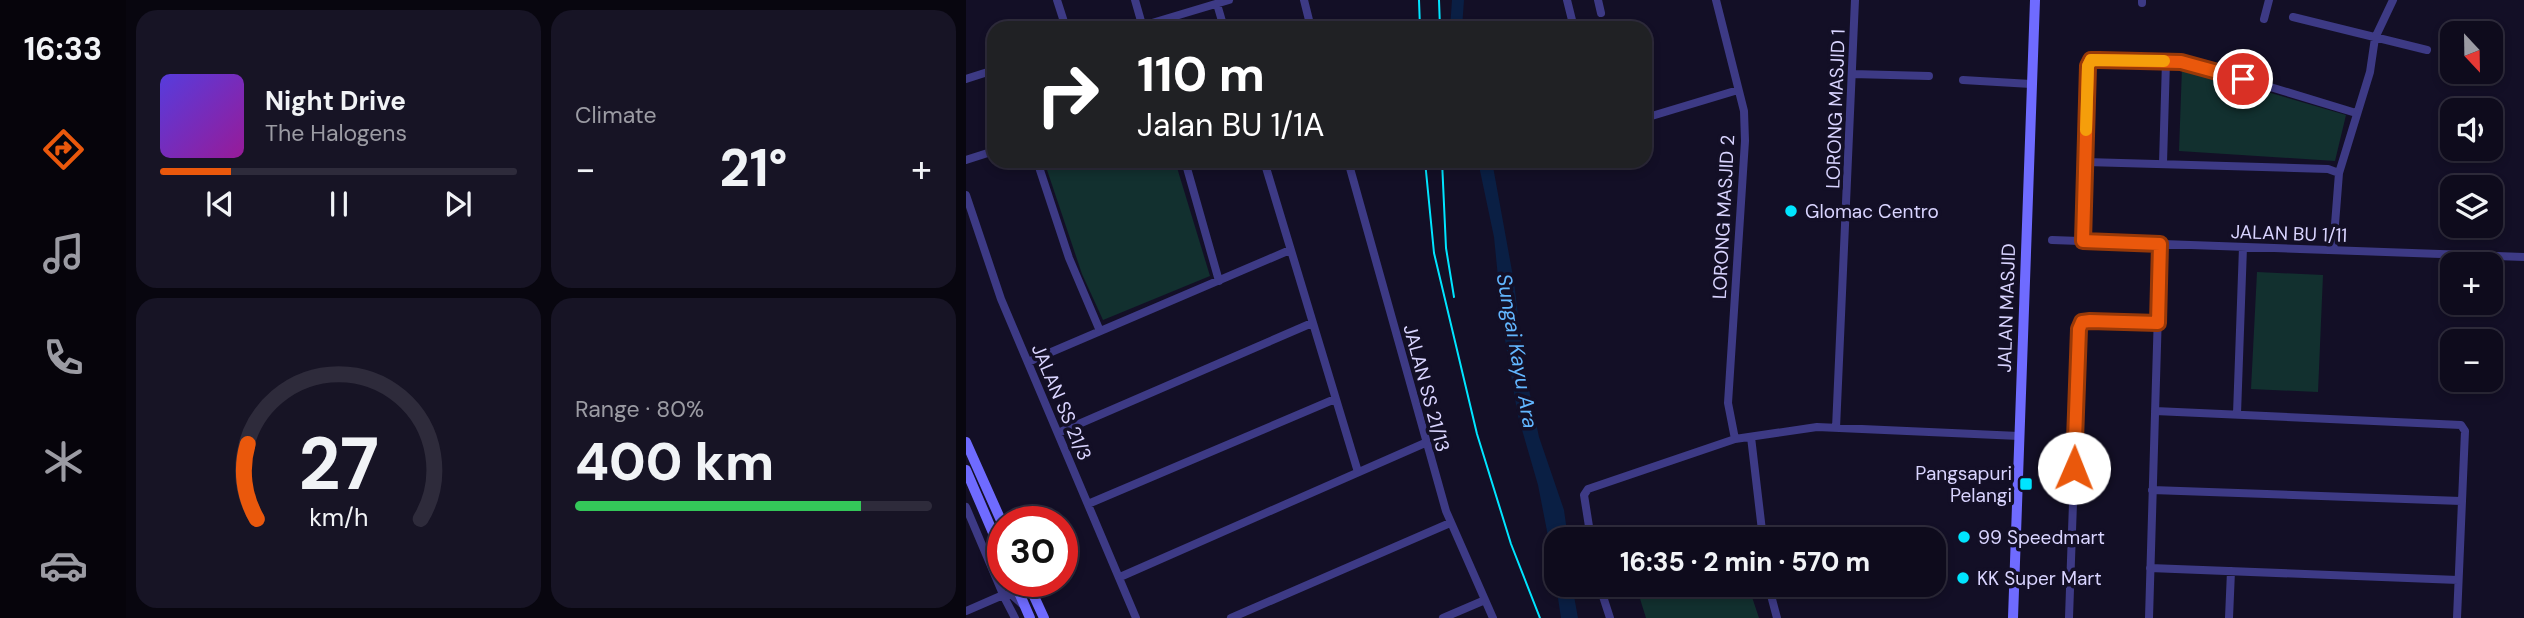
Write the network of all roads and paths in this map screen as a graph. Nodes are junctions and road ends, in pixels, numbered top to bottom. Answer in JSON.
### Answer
{"nodes":[{"id":1,"x":1057,"y":0,"type":"edge"},
{"id":2,"x":1135,"y":0,"type":"edge"},
{"id":3,"x":1229,"y":0,"type":"edge"},
{"id":4,"x":1304,"y":0,"type":"edge"},
{"id":5,"x":1567,"y":0,"type":"edge"},
{"id":6,"x":1598,"y":0,"type":"edge"},
{"id":7,"x":1716,"y":0,"type":"edge"},
{"id":8,"x":1855,"y":0,"type":"edge"},
{"id":9,"x":2035,"y":0,"type":"edge"},
{"id":10,"x":2269,"y":0,"type":"edge"},
{"id":11,"x":2393,"y":0,"type":"edge"},
{"id":12,"x":1217,"y":4,"type":"junction"},
{"id":13,"x":1601,"y":13,"type":"dead end"},
{"id":14,"x":2293,"y":17,"type":"dead end"},
{"id":15,"x":2264,"y":19,"type":"dead end"},
{"id":16,"x":1064,"y":21,"type":"edge"},
{"id":17,"x":1141,"y":21,"type":"edge"},
{"id":18,"x":1162,"y":21,"type":"edge"},
{"id":19,"x":1222,"y":21,"type":"edge"},
{"id":20,"x":1309,"y":21,"type":"edge"},
{"id":21,"x":1572,"y":21,"type":"edge"},
{"id":22,"x":2375,"y":38,"type":"junction"},
{"id":23,"x":2427,"y":50,"type":"dead end"},
{"id":24,"x":2166,"y":61,"type":"junction"},
{"id":25,"x":987,"y":72,"type":"edge"},
{"id":26,"x":1852,"y":74,"type":"junction"},
{"id":27,"x":1929,"y":76,"type":"dead end"},
{"id":28,"x":966,"y":79,"type":"edge"},
{"id":29,"x":1963,"y":80,"type":"dead end"},
{"id":30,"x":2031,"y":83,"type":"junction"},
{"id":31,"x":1738,"y":90,"type":"junction"},
{"id":32,"x":2356,"y":113,"type":"junction"},
{"id":33,"x":1652,"y":116,"type":"edge"},
{"id":34,"x":987,"y":153,"type":"edge"},
{"id":35,"x":966,"y":160,"type":"edge"},
{"id":36,"x":2086,"y":162,"type":"junction"},
{"id":37,"x":2163,"y":163,"type":"junction"},
{"id":38,"x":1039,"y":168,"type":"edge"},
{"id":39,"x":1187,"y":168,"type":"edge"},
{"id":40,"x":1266,"y":168,"type":"edge"},
{"id":41,"x":1350,"y":168,"type":"edge"},
{"id":42,"x":2339,"y":173,"type":"junction"},
{"id":43,"x":966,"y":195,"type":"edge"},
{"id":44,"x":2052,"y":240,"type":"dead end"},
{"id":45,"x":2083,"y":241,"type":"junction"},
{"id":46,"x":2160,"y":244,"type":"junction"},
{"id":47,"x":2243,"y":247,"type":"junction"},
{"id":48,"x":1290,"y":250,"type":"junction"},
{"id":49,"x":2333,"y":250,"type":"junction"},
{"id":50,"x":2524,"y":257,"type":"edge"},
{"id":51,"x":1219,"y":281,"type":"junction"},
{"id":52,"x":1312,"y":323,"type":"junction"},
{"id":53,"x":2158,"y":323,"type":"junction"},
{"id":54,"x":1100,"y":331,"type":"junction"},
{"id":55,"x":1028,"y":362,"type":"junction"},
{"id":56,"x":1335,"y":400,"type":"junction"},
{"id":57,"x":2155,"y":411,"type":"junction"},
{"id":58,"x":2237,"y":414,"type":"junction"},
{"id":59,"x":1836,"y":428,"type":"junction"},
{"id":60,"x":1058,"y":433,"type":"junction"},
{"id":61,"x":2019,"y":436,"type":"junction"},
{"id":62,"x":1751,"y":437,"type":"junction"},
{"id":63,"x":1735,"y":439,"type":"junction"},
{"id":64,"x":966,"y":442,"type":"edge"},
{"id":65,"x":1425,"y":443,"type":"junction"},
{"id":66,"x":966,"y":470,"type":"edge"},
{"id":67,"x":1358,"y":472,"type":"junction"},
{"id":68,"x":2152,"y":490,"type":"junction"},
{"id":69,"x":2461,"y":501,"type":"junction"},
{"id":70,"x":1088,"y":504,"type":"junction"},
{"id":71,"x":995,"y":506,"type":"edge"},
{"id":72,"x":966,"y":507,"type":"edge"},
{"id":73,"x":987,"y":519,"type":"edge"},
{"id":74,"x":1450,"y":523,"type":"junction"},
{"id":75,"x":1589,"y":527,"type":"edge"},
{"id":76,"x":1762,"y":527,"type":"edge"},
{"id":77,"x":987,"y":556,"type":"edge"},
{"id":78,"x":2150,"y":568,"type":"junction"},
{"id":79,"x":2231,"y":571,"type":"junction"},
{"id":80,"x":1120,"y":578,"type":"junction"},
{"id":81,"x":2458,"y":580,"type":"junction"},
{"id":82,"x":996,"y":597,"type":"edge"},
{"id":83,"x":1004,"y":597,"type":"edge"},
{"id":84,"x":1014,"y":597,"type":"edge"},
{"id":85,"x":1021,"y":597,"type":"edge"},
{"id":86,"x":1034,"y":597,"type":"edge"},
{"id":87,"x":1603,"y":597,"type":"edge"},
{"id":88,"x":1771,"y":597,"type":"edge"},
{"id":89,"x":1485,"y":600,"type":"junction"},
{"id":90,"x":1025,"y":607,"type":"junction"},
{"id":91,"x":966,"y":609,"type":"edge"},
{"id":92,"x":1015,"y":618,"type":"edge"},
{"id":93,"x":1030,"y":618,"type":"edge"},
{"id":94,"x":1044,"y":618,"type":"edge"},
{"id":95,"x":1136,"y":618,"type":"edge"},
{"id":96,"x":1231,"y":618,"type":"edge"},
{"id":97,"x":1443,"y":618,"type":"edge"},
{"id":98,"x":1493,"y":618,"type":"edge"},
{"id":99,"x":1610,"y":618,"type":"edge"},
{"id":100,"x":1777,"y":618,"type":"edge"},
{"id":101,"x":2013,"y":618,"type":"edge"},
{"id":102,"x":2069,"y":618,"type":"edge"},
{"id":103,"x":2149,"y":618,"type":"edge"},
{"id":104,"x":2229,"y":618,"type":"edge"},
{"id":105,"x":2457,"y":618,"type":"edge"}],
"edges":[{"from":1,"to":16,"type":"street"},
{"from":2,"to":17,"type":"street"},
{"from":3,"to":12,"type":"street"},
{"from":4,"to":20,"type":"street"},
{"from":5,"to":21,"type":"street"},
{"from":6,"to":13,"type":"street"},
{"from":7,"to":31,"type":"street","name":"LORONG MASJID 2"},
{"from":8,"to":26,"type":"street","name":"LORONG MASJID 1"},
{"from":9,"to":30,"type":"street","name":"JALAN MASJID"},
{"from":10,"to":15,"type":"street"},
{"from":11,"to":22,"type":"street"},
{"from":12,"to":18,"type":"street"},
{"from":12,"to":19,"type":"street"},
{"from":14,"to":22,"type":"street"},
{"from":22,"to":23,"type":"street"},
{"from":22,"to":32,"type":"street"},
{"from":24,"to":32,"type":"street"},
{"from":24,"to":36,"type":"street"},
{"from":24,"to":37,"type":"street"},
{"from":25,"to":28,"type":"street"},
{"from":26,"to":27,"type":"street"},
{"from":26,"to":59,"type":"street","name":"LORONG MASJID 1"},
{"from":29,"to":30,"type":"street"},
{"from":30,"to":61,"type":"street","name":"JALAN MASJID"},
{"from":31,"to":33,"type":"street"},
{"from":31,"to":63,"type":"street","name":"LORONG MASJID 2"},
{"from":32,"to":42,"type":"street"},
{"from":34,"to":35,"type":"street"},
{"from":36,"to":37,"type":"street"},
{"from":36,"to":45,"type":"street"},
{"from":37,"to":42,"type":"street"},
{"from":38,"to":54,"type":"street"},
{"from":39,"to":51,"type":"street"},
{"from":40,"to":48,"type":"street"},
{"from":41,"to":65,"type":"street","name":"JALAN SS 21/13"},
{"from":42,"to":49,"type":"street"},
{"from":43,"to":55,"type":"street","name":"JALAN SS 21/3"},
{"from":44,"to":45,"type":"street","name":"JALAN BU 1/11"},
{"from":45,"to":46,"type":"street","name":"JALAN BU 1/11"},
{"from":46,"to":47,"type":"street","name":"JALAN BU 1/11"},
{"from":46,"to":53,"type":"street"},
{"from":47,"to":49,"type":"street","name":"JALAN BU 1/11"},
{"from":47,"to":58,"type":"street"},
{"from":48,"to":51,"type":"street"},
{"from":48,"to":52,"type":"street"},
{"from":49,"to":50,"type":"street","name":"JALAN BU 1/11"},
{"from":51,"to":54,"type":"street"},
{"from":52,"to":56,"type":"street"},
{"from":52,"to":60,"type":"street"},
{"from":53,"to":57,"type":"street"},
{"from":53,"to":102,"type":"street"},
{"from":54,"to":55,"type":"street"},
{"from":55,"to":60,"type":"street","name":"JALAN SS 21/3"},
{"from":56,"to":67,"type":"street"},
{"from":56,"to":70,"type":"street"},
{"from":57,"to":58,"type":"street"},
{"from":57,"to":68,"type":"street"},
{"from":58,"to":69,"type":"street"},
{"from":59,"to":61,"type":"street"},
{"from":59,"to":62,"type":"street"},
{"from":60,"to":70,"type":"street","name":"JALAN SS 21/3"},
{"from":61,"to":101,"type":"street","name":"JALAN MASJID"},
{"from":62,"to":63,"type":"street"},
{"from":62,"to":76,"type":"street"},
{"from":63,"to":75,"type":"street"},
{"from":64,"to":71,"type":"street"},
{"from":65,"to":67,"type":"street"},
{"from":65,"to":74,"type":"street","name":"JALAN SS 21/13"},
{"from":66,"to":73,"type":"street"},
{"from":67,"to":80,"type":"street"},
{"from":68,"to":69,"type":"street"},
{"from":68,"to":78,"type":"street"},
{"from":69,"to":81,"type":"street"},
{"from":70,"to":80,"type":"street","name":"JALAN SS 21/3"},
{"from":72,"to":77,"type":"street"},
{"from":74,"to":89,"type":"street","name":"JALAN SS 21/13"},
{"from":74,"to":96,"type":"street"},
{"from":78,"to":79,"type":"street"},
{"from":78,"to":103,"type":"street"},
{"from":79,"to":81,"type":"street"},
{"from":79,"to":104,"type":"street"},
{"from":80,"to":95,"type":"street","name":"JALAN SS 21/3"},
{"from":81,"to":105,"type":"street"},
{"from":82,"to":91,"type":"street"},
{"from":83,"to":92,"type":"street"},
{"from":84,"to":90,"type":"street"},
{"from":85,"to":90,"type":"street"},
{"from":86,"to":94,"type":"street"},
{"from":87,"to":99,"type":"street"},
{"from":88,"to":100,"type":"street"},
{"from":89,"to":97,"type":"street"},
{"from":89,"to":98,"type":"street","name":"JALAN SS 21/13"},
{"from":90,"to":93,"type":"street"}]}
